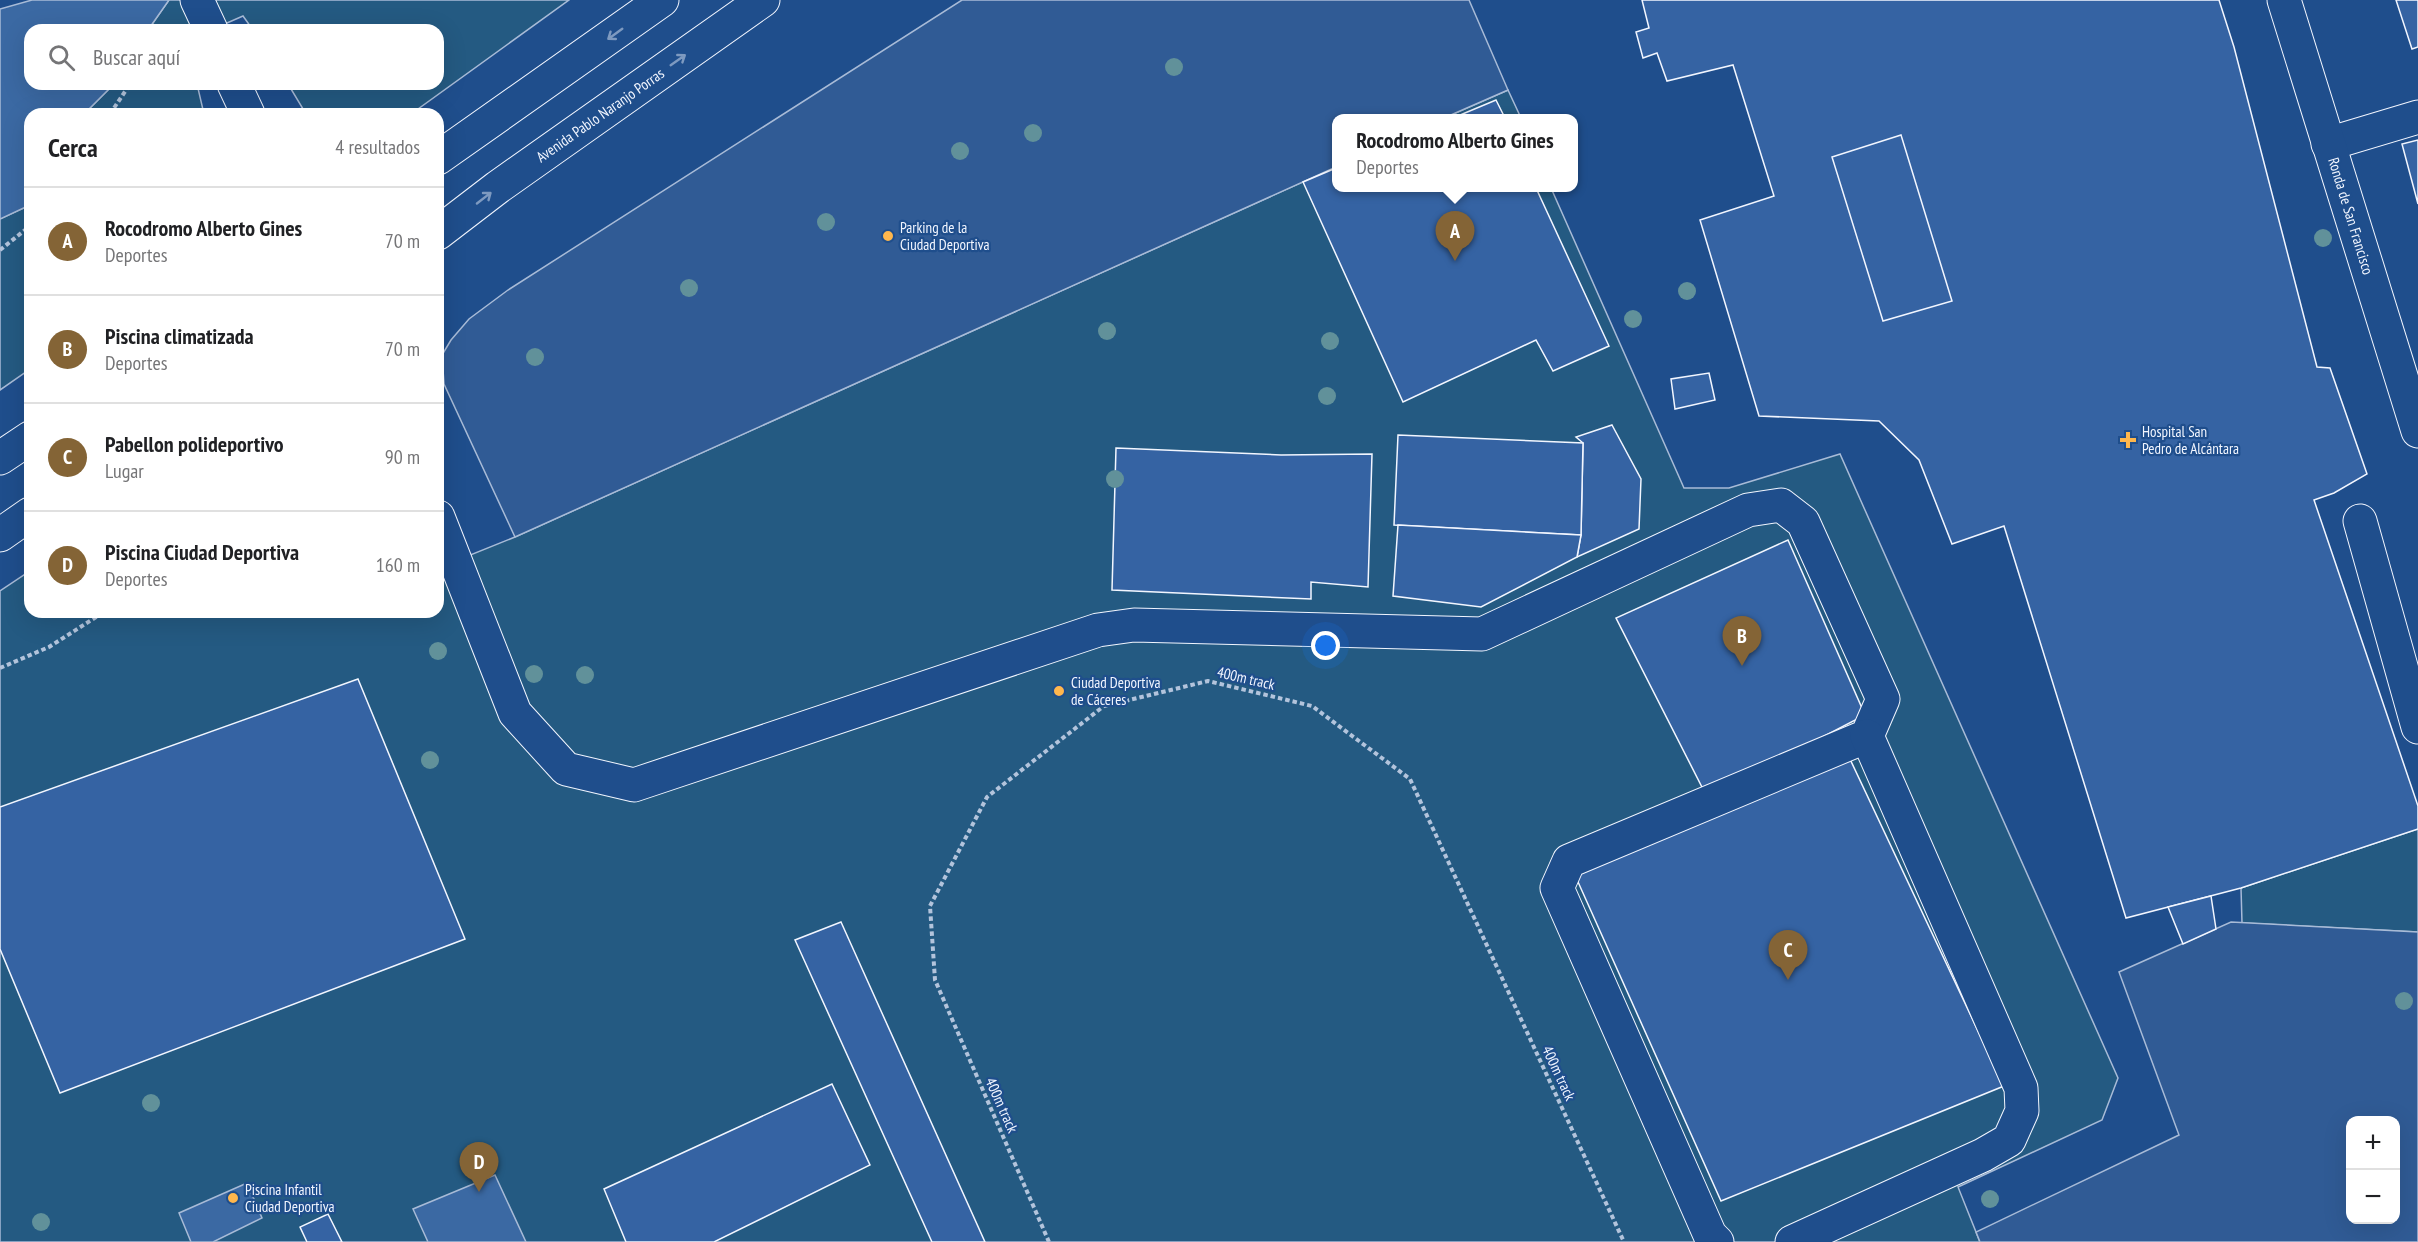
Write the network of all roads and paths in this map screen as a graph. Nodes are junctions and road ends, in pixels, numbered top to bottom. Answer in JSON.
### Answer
{"nodes":[{"id":1,"x":197,"y":0,"type":"edge"},
{"id":2,"x":662,"y":0,"type":"edge"},
{"id":3,"x":763,"y":0,"type":"edge"},
{"id":4,"x":2284,"y":0,"type":"edge"},
{"id":5,"x":208,"y":24,"type":"edge"},
{"id":6,"x":126,"y":90,"type":"edge"},
{"id":7,"x":237,"y":90,"type":"edge"},
{"id":8,"x":114,"y":108,"type":"edge"},
{"id":9,"x":245,"y":108,"type":"edge"},
{"id":10,"x":2418,"y":117,"type":"edge"},
{"id":11,"x":2328,"y":144,"type":"junction"},
{"id":12,"x":444,"y":154,"type":"edge"},
{"id":13,"x":444,"y":228,"type":"edge"},
{"id":14,"x":24,"y":231,"type":"edge"},
{"id":15,"x":0,"y":250,"type":"edge"},
{"id":16,"x":2418,"y":431,"type":"edge"},
{"id":17,"x":24,"y":442,"type":"edge"},
{"id":18,"x":0,"y":458,"type":"edge"},
{"id":19,"x":24,"y":518,"type":"edge"},
{"id":20,"x":2360,"y":521,"type":"dead end"},
{"id":21,"x":444,"y":532,"type":"edge"},
{"id":22,"x":0,"y":535,"type":"edge"},
{"id":23,"x":95,"y":618,"type":"edge"},
{"id":24,"x":0,"y":668,"type":"edge"},
{"id":25,"x":2418,"y":727,"type":"edge"},
{"id":26,"x":1867,"y":736,"type":"junction"},
{"id":27,"x":1049,"y":1242,"type":"edge"},
{"id":28,"x":1624,"y":1242,"type":"edge"},
{"id":29,"x":1717,"y":1242,"type":"edge"},
{"id":30,"x":1792,"y":1242,"type":"edge"}],
"edges":[{"from":1,"to":5,"type":"main road"},
{"from":2,"to":12,"type":"main road","one_way":true},
{"from":13,"to":3,"type":"main road","name":"Avenida Pablo Naranjo Porras","one_way":true},
{"from":4,"to":11,"type":"main road","name":"Ronda de San Francisco"},
{"from":6,"to":8,"type":"path"},
{"from":7,"to":9,"type":"main road"},
{"from":10,"to":11,"type":"main road"},
{"from":11,"to":16,"type":"main road","name":"Ronda de San Francisco"},
{"from":14,"to":15,"type":"path"},
{"from":17,"to":18,"type":"main road"},
{"from":19,"to":22,"type":"main road"},
{"from":20,"to":25,"type":"main road"},
{"from":21,"to":26,"type":"main road"},
{"from":23,"to":24,"type":"path"},
{"from":26,"to":29,"type":"main road"},
{"from":26,"to":30,"type":"main road"},
{"from":27,"to":28,"type":"path","name":"400m track"}]}
